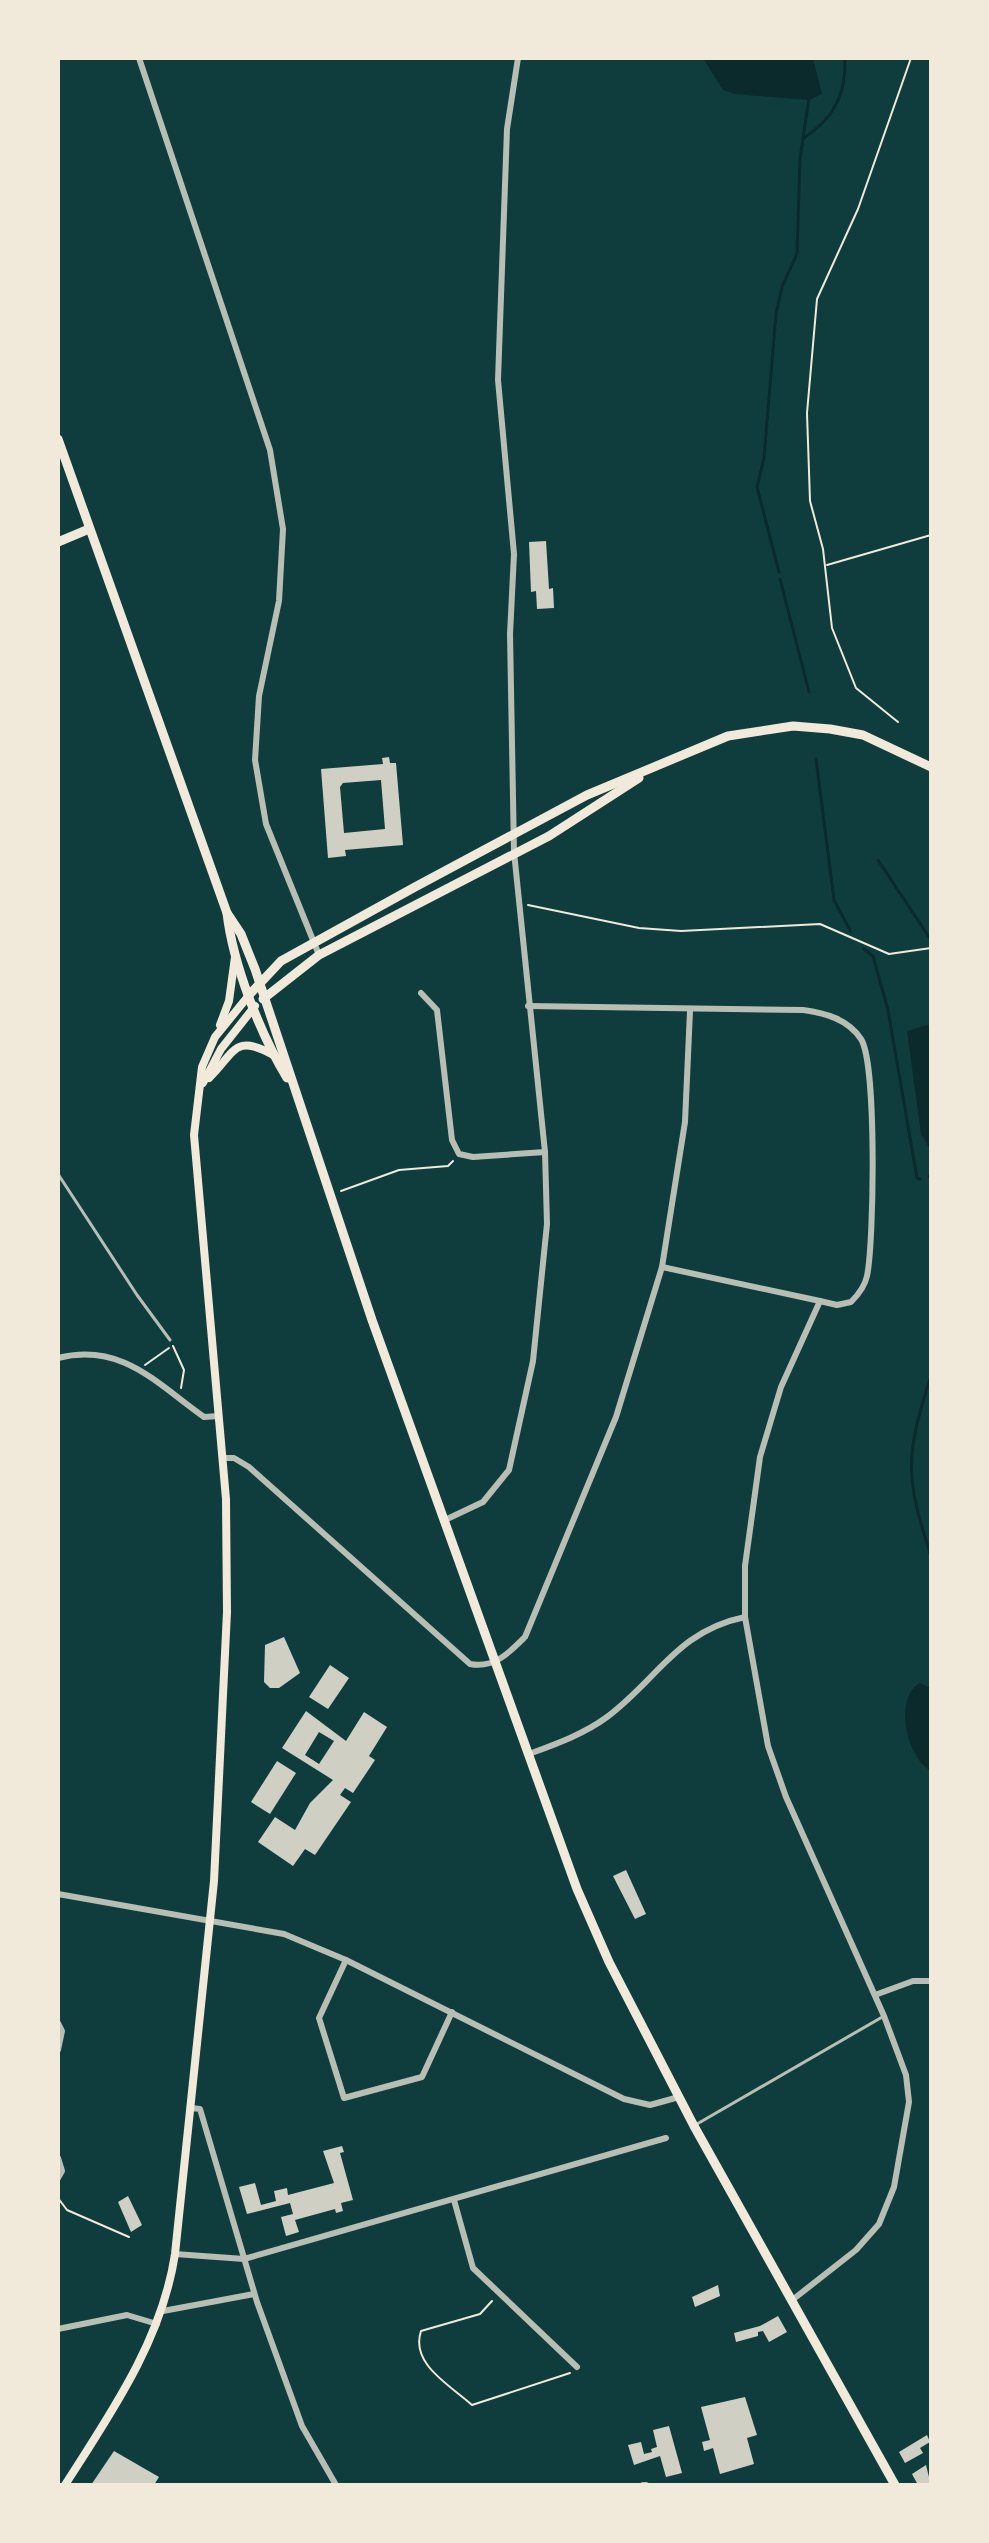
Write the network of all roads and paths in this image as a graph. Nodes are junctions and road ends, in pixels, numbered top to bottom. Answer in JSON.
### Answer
{"nodes":[{"id":1,"x":139,"y":58,"type":"edge"},
{"id":2,"x":518,"y":58,"type":"edge"},
{"id":3,"x":911,"y":58,"type":"edge"},
{"id":4,"x":60,"y":443,"type":"edge"},
{"id":5,"x":58,"y":463,"type":"edge"},
{"id":6,"x":89,"y":529,"type":"junction"},
{"id":7,"x":931,"y":535,"type":"edge"},
{"id":8,"x":58,"y":542,"type":"edge"},
{"id":9,"x":826,"y":565,"type":"junction"},
{"id":10,"x":898,"y":722,"type":"dead end"},
{"id":11,"x":657,"y":766,"type":"junction"},
{"id":12,"x":931,"y":767,"type":"edge"},
{"id":13,"x":514,"y":835,"type":"junction"},
{"id":14,"x":514,"y":852,"type":"junction"},
{"id":15,"x":519,"y":903,"type":"junction"},
{"id":16,"x":227,"y":913,"type":"junction"},
{"id":17,"x":313,"y":942,"type":"junction"},
{"id":18,"x":931,"y":948,"type":"edge"},
{"id":19,"x":235,"y":952,"type":"junction"},
{"id":20,"x":319,"y":955,"type":"junction"},
{"id":21,"x":260,"y":983,"type":"junction"},
{"id":22,"x":421,"y":993,"type":"dead end"},
{"id":23,"x":250,"y":994,"type":"junction"},
{"id":24,"x":265,"y":997,"type":"junction"},
{"id":25,"x":255,"y":1006,"type":"junction"},
{"id":26,"x":528,"y":1006,"type":"junction"},
{"id":27,"x":690,"y":1011,"type":"junction"},
{"id":28,"x":215,"y":1037,"type":"junction"},
{"id":29,"x":275,"y":1056,"type":"junction"},
{"id":30,"x":290,"y":1083,"type":"junction"},
{"id":31,"x":202,"y":1086,"type":"junction"},
{"id":32,"x":545,"y":1152,"type":"junction"},
{"id":33,"x":459,"y":1154,"type":"junction"},
{"id":34,"x":58,"y":1174,"type":"edge"},
{"id":35,"x":340,"y":1191,"type":"dead end"},
{"id":36,"x":662,"y":1267,"type":"junction"},
{"id":37,"x":820,"y":1301,"type":"junction"},
{"id":38,"x":171,"y":1342,"type":"junction"},
{"id":39,"x":58,"y":1358,"type":"edge"},
{"id":40,"x":141,"y":1368,"type":"junction"},
{"id":41,"x":175,"y":1396,"type":"junction"},
{"id":42,"x":219,"y":1416,"type":"junction"},
{"id":43,"x":222,"y":1458,"type":"junction"},
{"id":44,"x":445,"y":1520,"type":"junction"},
{"id":45,"x":745,"y":1617,"type":"junction"},
{"id":46,"x":496,"y":1661,"type":"junction"},
{"id":47,"x":529,"y":1754,"type":"junction"},
{"id":48,"x":58,"y":1894,"type":"edge"},
{"id":49,"x":211,"y":1921,"type":"junction"},
{"id":50,"x":346,"y":1960,"type":"junction"},
{"id":51,"x":931,"y":1981,"type":"edge"},
{"id":52,"x":875,"y":1995,"type":"junction"},
{"id":53,"x":452,"y":2012,"type":"junction"},
{"id":54,"x":884,"y":2016,"type":"junction"},
{"id":55,"x":58,"y":2023,"type":"edge"},
{"id":56,"x":58,"y":2050,"type":"edge"},
{"id":57,"x":679,"y":2097,"type":"junction"},
{"id":58,"x":191,"y":2108,"type":"junction"},
{"id":59,"x":694,"y":2126,"type":"junction"},
{"id":60,"x":666,"y":2138,"type":"dead end"},
{"id":61,"x":58,"y":2158,"type":"edge"},
{"id":62,"x":58,"y":2178,"type":"edge"},
{"id":63,"x":58,"y":2198,"type":"edge"},
{"id":64,"x":454,"y":2200,"type":"junction"},
{"id":65,"x":129,"y":2237,"type":"dead end"},
{"id":66,"x":175,"y":2254,"type":"junction"},
{"id":67,"x":244,"y":2259,"type":"junction"},
{"id":68,"x":499,"y":2293,"type":"junction"},
{"id":69,"x":254,"y":2294,"type":"junction"},
{"id":70,"x":791,"y":2301,"type":"junction"},
{"id":71,"x":163,"y":2311,"type":"junction"},
{"id":72,"x":157,"y":2324,"type":"junction"},
{"id":73,"x":58,"y":2329,"type":"edge"},
{"id":74,"x":577,"y":2367,"type":"joint"},
{"id":75,"x":65,"y":2485,"type":"edge"},
{"id":76,"x":336,"y":2485,"type":"edge"},
{"id":77,"x":895,"y":2485,"type":"edge"}],
"edges":[{"from":1,"to":17,"type":"street"},
{"from":2,"to":13,"type":"street"},
{"from":3,"to":9,"type":"path"},
{"from":4,"to":5,"type":"main road"},
{"from":4,"to":6,"type":"main road"},
{"from":6,"to":8,"type":"main road"},
{"from":6,"to":16,"type":"main road"},
{"from":7,"to":9,"type":"path"},
{"from":9,"to":10,"type":"path"},
{"from":11,"to":12,"type":"main road"},
{"from":11,"to":13,"type":"main road"},
{"from":11,"to":14,"type":"main road"},
{"from":13,"to":14,"type":"street"},
{"from":13,"to":17,"type":"main road"},
{"from":14,"to":15,"type":"street"},
{"from":14,"to":20,"type":"main road"},
{"from":15,"to":18,"type":"path"},
{"from":15,"to":26,"type":"street"},
{"from":16,"to":19,"type":"main road"},
{"from":16,"to":21,"type":"main road"},
{"from":17,"to":20,"type":"street"},
{"from":17,"to":21,"type":"main road"},
{"from":19,"to":23,"type":"main road"},
{"from":19,"to":28,"type":"main road"},
{"from":20,"to":24,"type":"main road"},
{"from":21,"to":23,"type":"main road"},
{"from":21,"to":24,"type":"main road"},
{"from":22,"to":33,"type":"street"},
{"from":23,"to":25,"type":"main road"},
{"from":23,"to":28,"type":"main road"},
{"from":24,"to":25,"type":"main road"},
{"from":24,"to":30,"type":"main road"},
{"from":25,"to":29,"type":"main road"},
{"from":25,"to":31,"type":"main road"},
{"from":26,"to":27,"type":"street"},
{"from":26,"to":32,"type":"street"},
{"from":27,"to":36,"type":"street"},
{"from":27,"to":37,"type":"street"},
{"from":28,"to":31,"type":"main road"},
{"from":29,"to":30,"type":"main road"},
{"from":29,"to":31,"type":"main road"},
{"from":30,"to":44,"type":"main road"},
{"from":31,"to":42,"type":"main road"},
{"from":32,"to":33,"type":"street"},
{"from":32,"to":44,"type":"street"},
{"from":33,"to":35,"type":"path"},
{"from":34,"to":38,"type":"lane"},
{"from":36,"to":37,"type":"street"},
{"from":36,"to":46,"type":"street"},
{"from":37,"to":45,"type":"street"},
{"from":38,"to":40,"type":"path"},
{"from":38,"to":41,"type":"path"},
{"from":39,"to":40,"type":"street"},
{"from":40,"to":41,"type":"street"},
{"from":41,"to":42,"type":"street"},
{"from":42,"to":43,"type":"main road"},
{"from":43,"to":46,"type":"street"},
{"from":43,"to":49,"type":"main road"},
{"from":44,"to":46,"type":"main road"},
{"from":45,"to":47,"type":"street"},
{"from":45,"to":52,"type":"street"},
{"from":46,"to":47,"type":"main road"},
{"from":47,"to":57,"type":"main road"},
{"from":48,"to":49,"type":"street"},
{"from":49,"to":50,"type":"street"},
{"from":49,"to":58,"type":"main road"},
{"from":50,"to":53,"type":"street"},
{"from":50,"to":53,"type":"street"},
{"from":51,"to":52,"type":"street"},
{"from":52,"to":54,"type":"street"},
{"from":53,"to":57,"type":"street"},
{"from":54,"to":59,"type":"lane"},
{"from":54,"to":70,"type":"street"},
{"from":55,"to":56,"type":"street"},
{"from":57,"to":59,"type":"main road"},
{"from":58,"to":66,"type":"main road"},
{"from":58,"to":67,"type":"street"},
{"from":59,"to":70,"type":"main road"},
{"from":60,"to":64,"type":"street"},
{"from":61,"to":62,"type":"street"},
{"from":63,"to":65,"type":"path"},
{"from":64,"to":67,"type":"street"},
{"from":64,"to":68,"type":"street"},
{"from":66,"to":67,"type":"street"},
{"from":66,"to":71,"type":"main road"},
{"from":67,"to":69,"type":"street"},
{"from":68,"to":74,"type":"street"},
{"from":68,"to":74,"type":"path"},
{"from":69,"to":71,"type":"street"},
{"from":69,"to":76,"type":"street"},
{"from":70,"to":77,"type":"main road"},
{"from":71,"to":72,"type":"main road"},
{"from":72,"to":73,"type":"street"},
{"from":72,"to":75,"type":"main road"}]}
